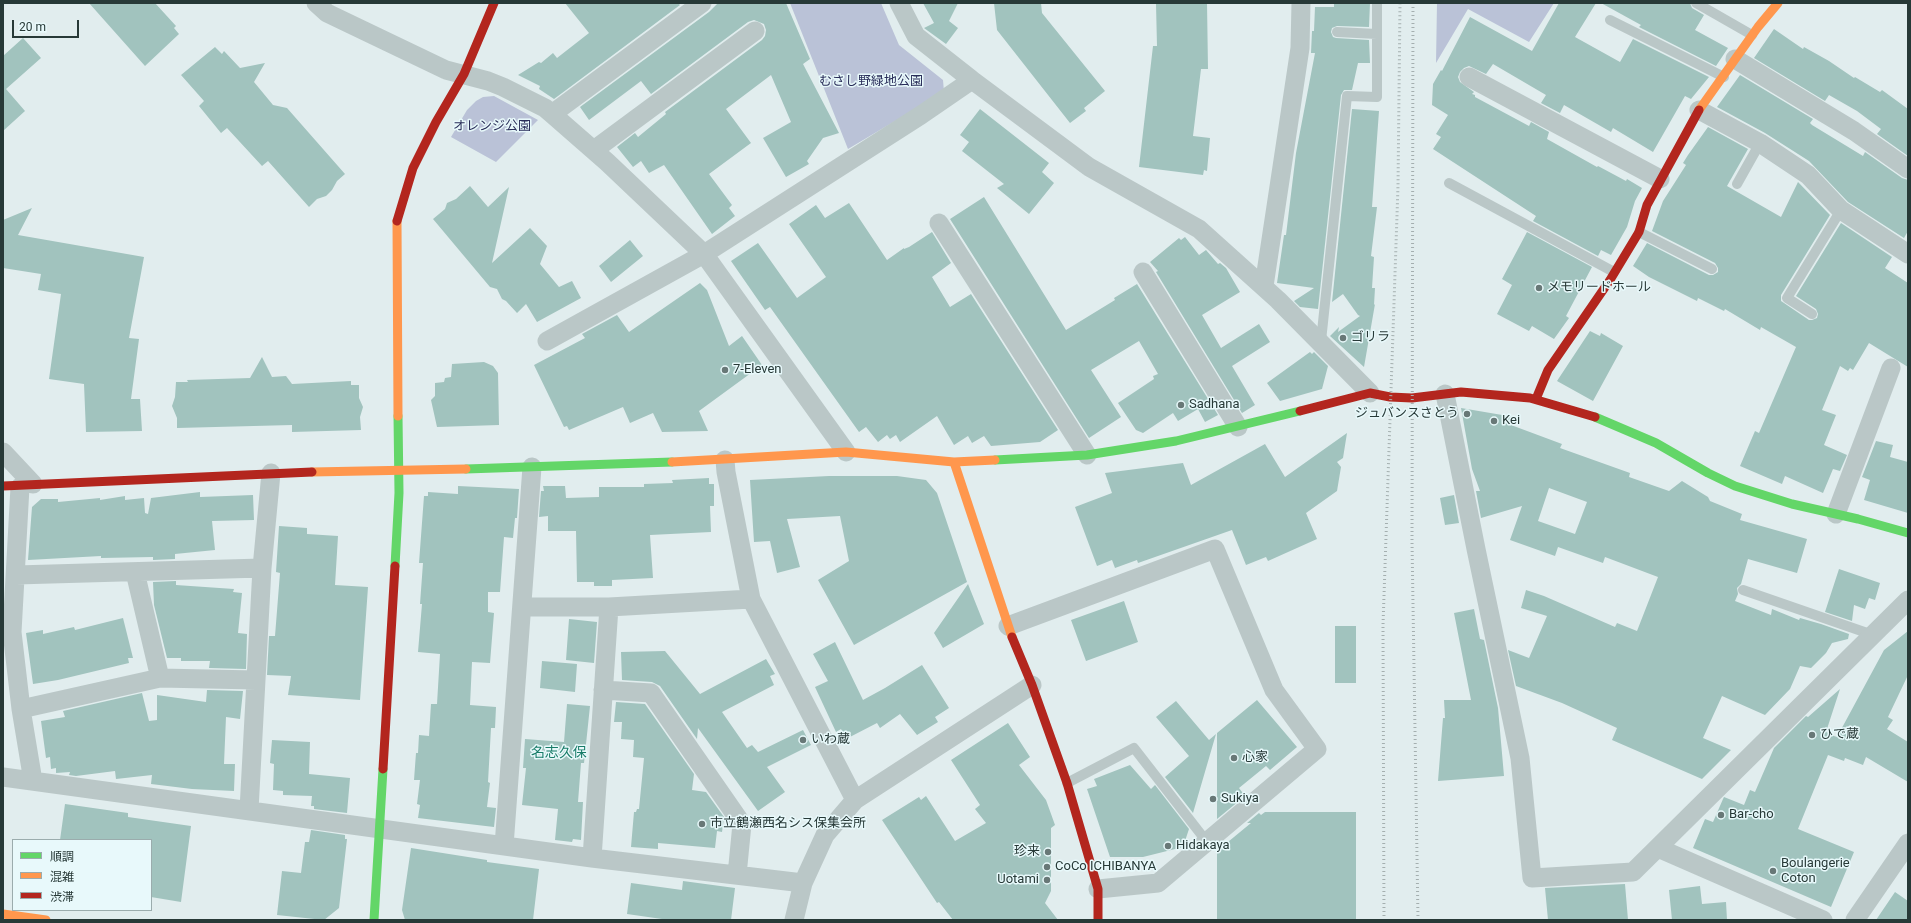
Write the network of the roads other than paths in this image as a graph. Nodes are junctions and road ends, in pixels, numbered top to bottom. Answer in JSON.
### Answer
{"nodes":[{"id":1,"x":316,"y":3,"type":"edge"},
{"id":2,"x":494,"y":3,"type":"edge"},
{"id":3,"x":702,"y":3,"type":"edge"},
{"id":4,"x":900,"y":3,"type":"edge"},
{"id":5,"x":1301,"y":3,"type":"edge"},
{"id":6,"x":1377,"y":3,"type":"edge"},
{"id":7,"x":1696,"y":3,"type":"edge"},
{"id":8,"x":1778,"y":3,"type":"edge"},
{"id":9,"x":1610,"y":20,"type":"dead end"},
{"id":10,"x":755,"y":31,"type":"dead end"},
{"id":11,"x":1337,"y":32,"type":"dead end"},
{"id":12,"x":1377,"y":34,"type":"junction"},
{"id":13,"x":1752,"y":35,"type":"junction"},
{"id":14,"x":1735,"y":59,"type":"junction"},
{"id":15,"x":464,"y":74,"type":"junction"},
{"id":16,"x":1469,"y":77,"type":"dead end"},
{"id":17,"x":1724,"y":77,"type":"junction"},
{"id":18,"x":972,"y":80,"type":"junction"},
{"id":19,"x":1699,"y":110,"type":"junction"},
{"id":20,"x":552,"y":114,"type":"junction"},
{"id":21,"x":1760,"y":143,"type":"junction"},
{"id":22,"x":594,"y":150,"type":"junction"},
{"id":23,"x":1908,"y":169,"type":"edge"},
{"id":24,"x":1660,"y":179,"type":"junction"},
{"id":25,"x":1449,"y":183,"type":"dead end"},
{"id":26,"x":1737,"y":184,"type":"dead end"},
{"id":27,"x":1841,"y":210,"type":"junction"},
{"id":28,"x":939,"y":223,"type":"dead end"},
{"id":29,"x":1639,"y":232,"type":"junction"},
{"id":30,"x":704,"y":254,"type":"junction"},
{"id":31,"x":1908,"y":254,"type":"edge"},
{"id":32,"x":1712,"y":269,"type":"dead end"},
{"id":33,"x":1143,"y":272,"type":"dead end"},
{"id":34,"x":1614,"y":272,"type":"junction"},
{"id":35,"x":1264,"y":286,"type":"junction"},
{"id":36,"x":1812,"y":314,"type":"dead end"},
{"id":37,"x":547,"y":341,"type":"dead end"},
{"id":38,"x":1321,"y":341,"type":"junction"},
{"id":39,"x":1891,"y":368,"type":"dead end"},
{"id":40,"x":1370,"y":393,"type":"junction"},
{"id":41,"x":1445,"y":394,"type":"junction"},
{"id":42,"x":1536,"y":399,"type":"junction"},
{"id":43,"x":1238,"y":427,"type":"junction"},
{"id":44,"x":3,"y":452,"type":"edge"},
{"id":45,"x":846,"y":452,"type":"junction"},
{"id":46,"x":1086,"y":455,"type":"junction"},
{"id":47,"x":725,"y":460,"type":"junction"},
{"id":48,"x":954,"y":462,"type":"junction"},
{"id":49,"x":532,"y":467,"type":"junction"},
{"id":50,"x":399,"y":471,"type":"junction"},
{"id":51,"x":271,"y":473,"type":"junction"},
{"id":52,"x":19,"y":486,"type":"edge"},
{"id":53,"x":1836,"y":514,"type":"junction"},
{"id":54,"x":1908,"y":533,"type":"edge"},
{"id":55,"x":262,"y":568,"type":"junction"},
{"id":56,"x":135,"y":572,"type":"junction"},
{"id":57,"x":16,"y":575,"type":"junction"},
{"id":58,"x":1743,"y":590,"type":"dead end"},
{"id":59,"x":751,"y":599,"type":"junction"},
{"id":60,"x":1908,"y":600,"type":"edge"},
{"id":61,"x":609,"y":607,"type":"junction"},
{"id":62,"x":523,"y":608,"type":"junction"},
{"id":63,"x":1008,"y":626,"type":"junction"},
{"id":64,"x":1873,"y":635,"type":"junction"},
{"id":65,"x":160,"y":678,"type":"junction"},
{"id":66,"x":256,"y":680,"type":"junction"},
{"id":67,"x":1032,"y":685,"type":"junction"},
{"id":68,"x":603,"y":690,"type":"junction"},
{"id":69,"x":21,"y":709,"type":"junction"},
{"id":70,"x":3,"y":777,"type":"edge"},
{"id":71,"x":33,"y":781,"type":"junction"},
{"id":72,"x":1067,"y":783,"type":"junction"},
{"id":73,"x":855,"y":800,"type":"junction"},
{"id":74,"x":249,"y":810,"type":"junction"},
{"id":75,"x":380,"y":828,"type":"junction"},
{"id":76,"x":1207,"y":842,"type":"junction"},
{"id":77,"x":1908,"y":843,"type":"edge"},
{"id":78,"x":504,"y":846,"type":"junction"},
{"id":79,"x":1658,"y":848,"type":"junction"},
{"id":80,"x":592,"y":858,"type":"junction"},
{"id":81,"x":737,"y":875,"type":"junction"},
{"id":82,"x":803,"y":883,"type":"junction"},
{"id":83,"x":1098,"y":889,"type":"junction"},
{"id":84,"x":3,"y":914,"type":"edge"},
{"id":85,"x":46,"y":920,"type":"edge"},
{"id":86,"x":374,"y":920,"type":"edge"},
{"id":87,"x":794,"y":920,"type":"edge"},
{"id":88,"x":1098,"y":920,"type":"edge"},
{"id":89,"x":1823,"y":920,"type":"edge"},
{"id":90,"x":1855,"y":920,"type":"edge"}],
"edges":[{"from":1,"to":15,"type":"street"},
{"from":2,"to":15,"type":"street"},
{"from":3,"to":20,"type":"street"},
{"from":4,"to":18,"type":"street"},
{"from":5,"to":35,"type":"street"},
{"from":6,"to":12,"type":"lane"},
{"from":7,"to":13,"type":"lane"},
{"from":8,"to":13,"type":"street"},
{"from":9,"to":17,"type":"lane"},
{"from":10,"to":22,"type":"street"},
{"from":11,"to":12,"type":"lane"},
{"from":12,"to":38,"type":"lane"},
{"from":13,"to":14,"type":"street"},
{"from":14,"to":17,"type":"street"},
{"from":14,"to":23,"type":"street"},
{"from":15,"to":20,"type":"street"},
{"from":15,"to":50,"type":"street"},
{"from":16,"to":24,"type":"street"},
{"from":17,"to":19,"type":"street"},
{"from":18,"to":30,"type":"street"},
{"from":18,"to":35,"type":"street"},
{"from":19,"to":21,"type":"street"},
{"from":19,"to":24,"type":"street"},
{"from":20,"to":22,"type":"street"},
{"from":21,"to":26,"type":"lane"},
{"from":21,"to":27,"type":"street"},
{"from":22,"to":30,"type":"street"},
{"from":24,"to":29,"type":"street"},
{"from":25,"to":34,"type":"lane"},
{"from":27,"to":31,"type":"street"},
{"from":27,"to":36,"type":"lane"},
{"from":28,"to":46,"type":"street"},
{"from":29,"to":32,"type":"lane"},
{"from":29,"to":34,"type":"street"},
{"from":30,"to":37,"type":"street"},
{"from":30,"to":45,"type":"street"},
{"from":33,"to":43,"type":"street"},
{"from":34,"to":42,"type":"street"},
{"from":35,"to":38,"type":"street"},
{"from":38,"to":40,"type":"street"},
{"from":39,"to":53,"type":"street"},
{"from":40,"to":41,"type":"street"},
{"from":40,"to":43,"type":"street"},
{"from":41,"to":42,"type":"street"},
{"from":41,"to":79,"type":"street"},
{"from":42,"to":53,"type":"street"},
{"from":43,"to":46,"type":"street"},
{"from":44,"to":52,"type":"street"},
{"from":45,"to":47,"type":"street"},
{"from":45,"to":48,"type":"street"},
{"from":46,"to":48,"type":"street"},
{"from":47,"to":49,"type":"street"},
{"from":47,"to":59,"type":"street"},
{"from":48,"to":63,"type":"street"},
{"from":49,"to":50,"type":"street"},
{"from":49,"to":62,"type":"street"},
{"from":50,"to":51,"type":"street"},
{"from":50,"to":75,"type":"street"},
{"from":51,"to":52,"type":"street"},
{"from":51,"to":55,"type":"street"},
{"from":52,"to":57,"type":"street"},
{"from":53,"to":54,"type":"street"},
{"from":55,"to":56,"type":"street"},
{"from":55,"to":66,"type":"street"},
{"from":56,"to":57,"type":"street"},
{"from":56,"to":65,"type":"street"},
{"from":57,"to":69,"type":"street"},
{"from":58,"to":64,"type":"lane"},
{"from":59,"to":61,"type":"street"},
{"from":59,"to":73,"type":"street"},
{"from":60,"to":64,"type":"street"},
{"from":61,"to":62,"type":"street"},
{"from":61,"to":68,"type":"street"},
{"from":62,"to":78,"type":"street"},
{"from":63,"to":67,"type":"street"},
{"from":63,"to":76,"type":"street"},
{"from":64,"to":79,"type":"street"},
{"from":65,"to":66,"type":"street"},
{"from":65,"to":69,"type":"street"},
{"from":66,"to":74,"type":"street"},
{"from":67,"to":72,"type":"street"},
{"from":67,"to":73,"type":"street"},
{"from":68,"to":80,"type":"street"},
{"from":68,"to":81,"type":"street"},
{"from":69,"to":71,"type":"street"},
{"from":70,"to":71,"type":"street"},
{"from":71,"to":74,"type":"street"},
{"from":72,"to":76,"type":"lane"},
{"from":72,"to":83,"type":"street"},
{"from":73,"to":82,"type":"street"},
{"from":74,"to":75,"type":"street"},
{"from":75,"to":78,"type":"street"},
{"from":75,"to":86,"type":"street"},
{"from":76,"to":83,"type":"street"},
{"from":77,"to":90,"type":"street"},
{"from":78,"to":80,"type":"street"},
{"from":79,"to":89,"type":"street"},
{"from":80,"to":81,"type":"street"},
{"from":81,"to":82,"type":"street"},
{"from":82,"to":87,"type":"street"},
{"from":83,"to":88,"type":"street"},
{"from":84,"to":85,"type":"street"}]}
